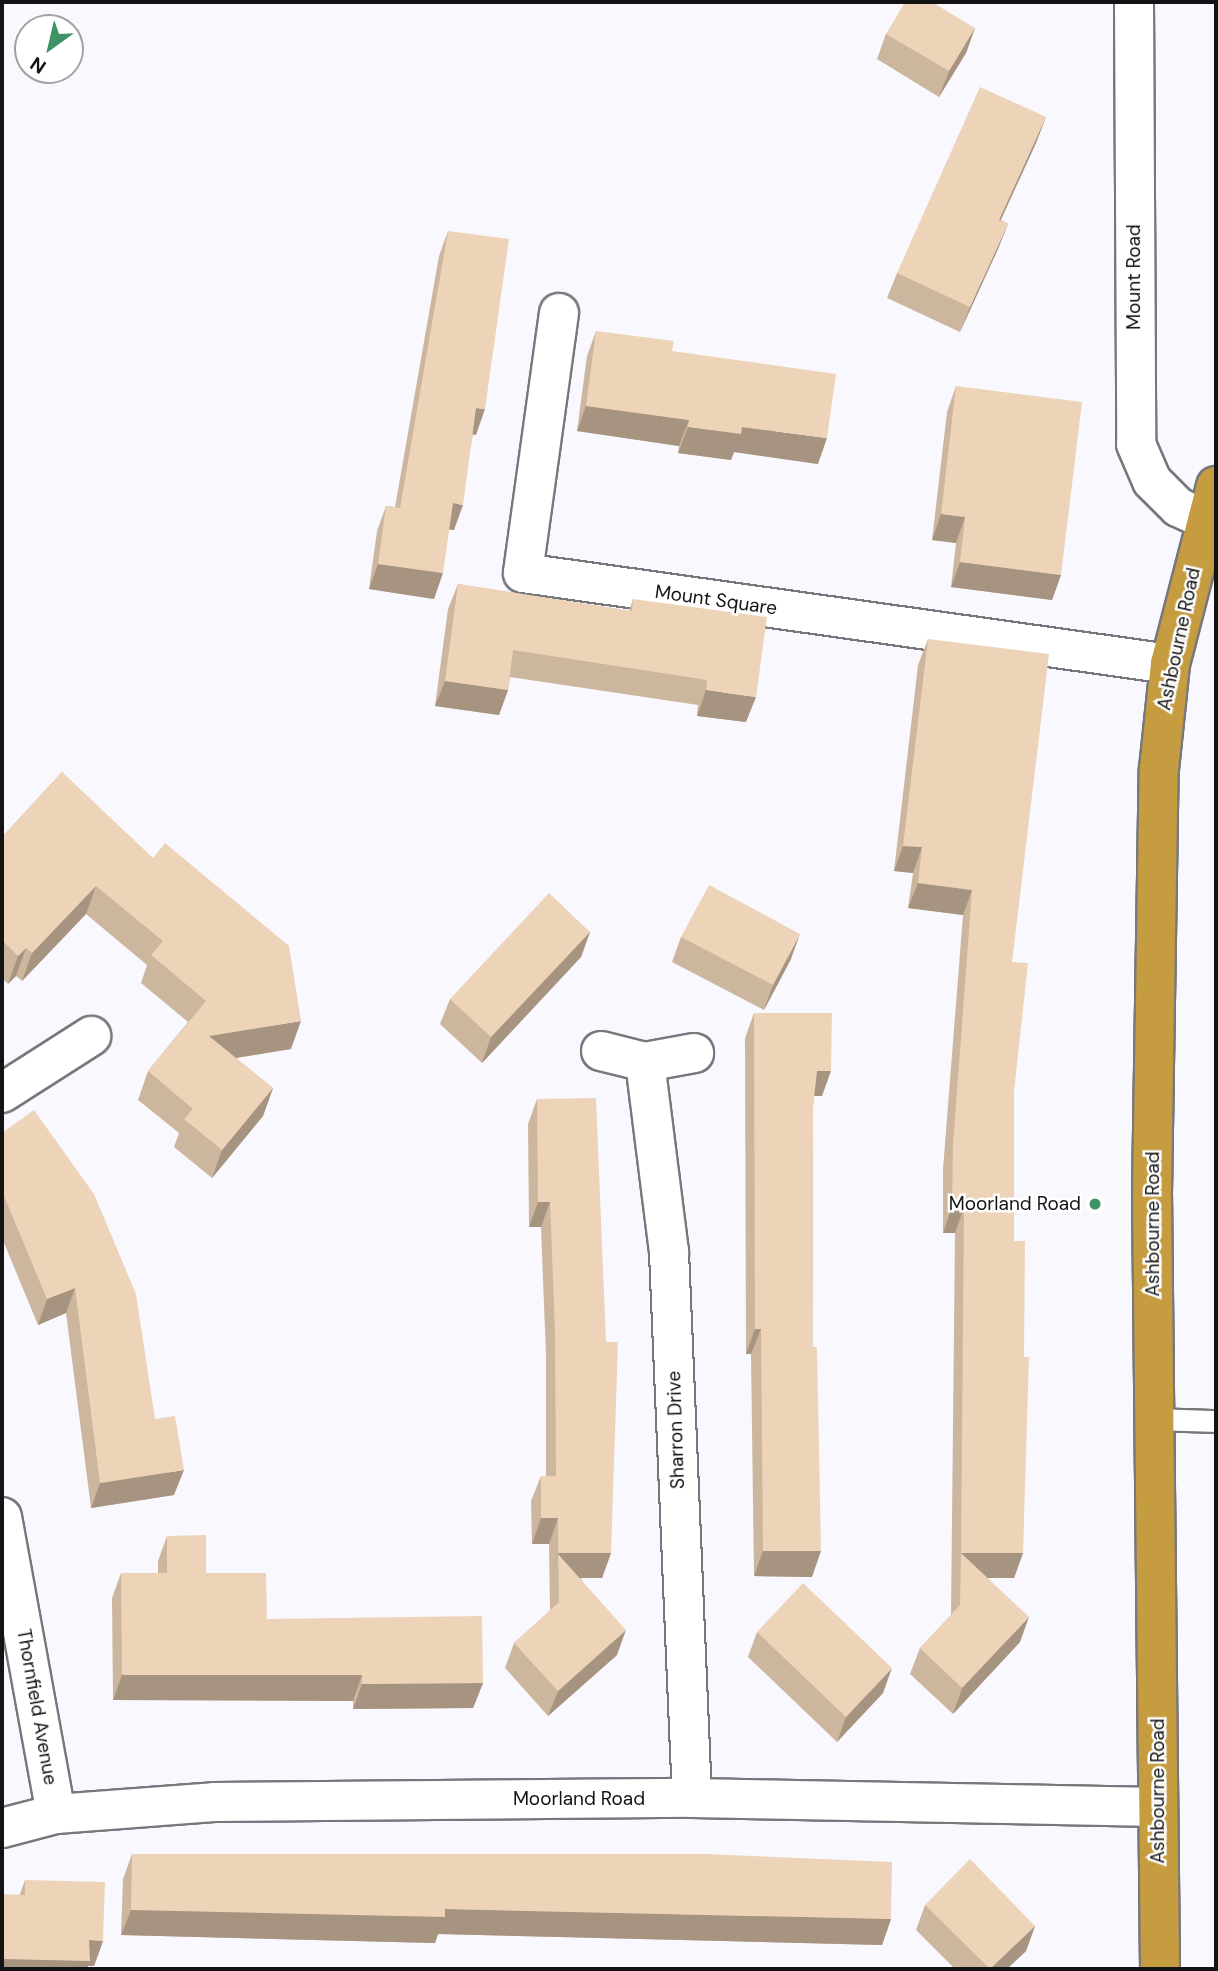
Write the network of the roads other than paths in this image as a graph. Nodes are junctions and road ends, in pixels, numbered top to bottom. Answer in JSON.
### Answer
{"nodes":[{"id":1,"x":1135,"y":2,"type":"edge"},
{"id":2,"x":559,"y":313,"type":"dead end"},
{"id":3,"x":1211,"y":503,"type":"edge"},
{"id":4,"x":1170,"y":664,"type":"junction"},
{"id":5,"x":91,"y":1036,"type":"dead end"},
{"id":6,"x":601,"y":1051,"type":"dead end"},
{"id":7,"x":694,"y":1053,"type":"dead end"},
{"id":8,"x":645,"y":1062,"type":"junction"},
{"id":9,"x":2,"y":1093,"type":"edge"},
{"id":10,"x":1155,"y":1419,"type":"junction"},
{"id":11,"x":1216,"y":1421,"type":"edge"},
{"id":12,"x":2,"y":1517,"type":"edge"},
{"id":13,"x":692,"y":1798,"type":"junction"},
{"id":14,"x":1157,"y":1807,"type":"junction"},
{"id":15,"x":56,"y":1814,"type":"junction"},
{"id":16,"x":2,"y":1828,"type":"edge"},
{"id":17,"x":1160,"y":1969,"type":"edge"}],
"edges":[{"from":1,"to":3,"type":"street","name":"Mount Road"},
{"from":2,"to":4,"type":"street","name":"Mount Square"},
{"from":3,"to":4,"type":"highway","name":"Ashbourne Road"},
{"from":4,"to":10,"type":"highway","name":"Ashbourne Road"},
{"from":5,"to":9,"type":"street"},
{"from":6,"to":8,"type":"street"},
{"from":7,"to":8,"type":"street"},
{"from":8,"to":13,"type":"street","name":"Sharron Drive"},
{"from":10,"to":11,"type":"lane"},
{"from":10,"to":14,"type":"highway","name":"Ashbourne Road"},
{"from":12,"to":15,"type":"street","name":"Thornfield Avenue"},
{"from":13,"to":14,"type":"street","name":"Moorland Road"},
{"from":13,"to":15,"type":"street","name":"Moorland Road"},
{"from":14,"to":17,"type":"highway","name":"Ashbourne Road"},
{"from":15,"to":16,"type":"street","name":"Moorland Road"}]}
